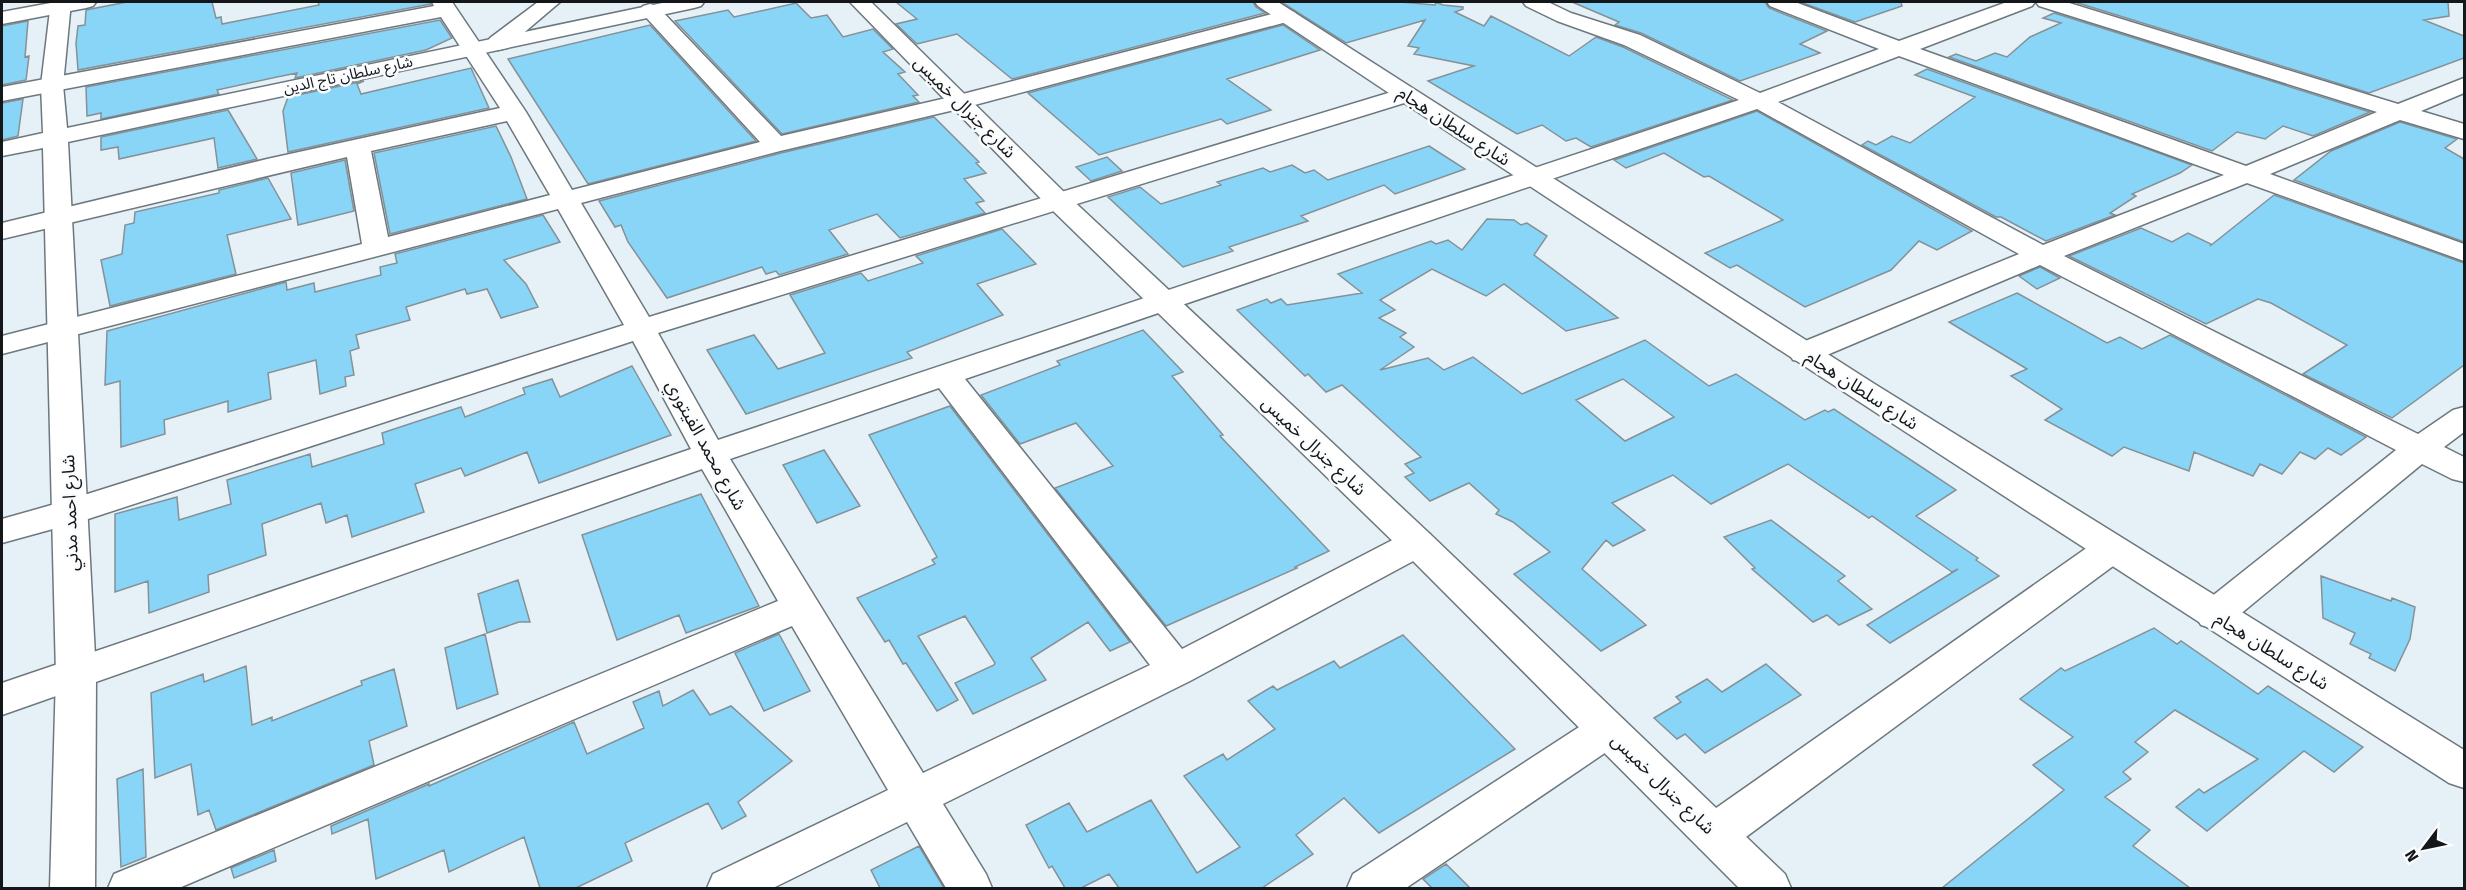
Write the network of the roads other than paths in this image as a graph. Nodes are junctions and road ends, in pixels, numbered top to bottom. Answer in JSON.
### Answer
{"nodes":[{"id":1,"x":86,"y":2,"type":"edge"},
{"id":2,"x":550,"y":2,"type":"edge"},
{"id":3,"x":694,"y":2,"type":"edge"},
{"id":4,"x":860,"y":2,"type":"edge"},
{"id":5,"x":1533,"y":2,"type":"edge"},
{"id":6,"x":1777,"y":2,"type":"edge"},
{"id":7,"x":2025,"y":2,"type":"edge"},
{"id":8,"x":2046,"y":2,"type":"edge"},
{"id":9,"x":61,"y":4,"type":"edge"},
{"id":10,"x":445,"y":5,"type":"edge"},
{"id":11,"x":1276,"y":9,"type":"edge"},
{"id":12,"x":650,"y":10,"type":"junction"},
{"id":13,"x":2,"y":18,"type":"edge"},
{"id":14,"x":485,"y":45,"type":"junction"},
{"id":15,"x":1897,"y":48,"type":"junction"},
{"id":16,"x":2464,"y":84,"type":"edge"},
{"id":17,"x":52,"y":85,"type":"junction"},
{"id":18,"x":2,"y":94,"type":"edge"},
{"id":19,"x":1407,"y":95,"type":"junction"},
{"id":20,"x":1759,"y":101,"type":"junction"},
{"id":21,"x":959,"y":102,"type":"junction"},
{"id":22,"x":2398,"y":111,"type":"junction"},
{"id":23,"x":514,"y":112,"type":"junction"},
{"id":24,"x":2464,"y":132,"type":"edge"},
{"id":25,"x":55,"y":138,"type":"junction"},
{"id":26,"x":777,"y":145,"type":"junction"},
{"id":27,"x":358,"y":147,"type":"junction"},
{"id":28,"x":2,"y":148,"type":"edge"},
{"id":29,"x":2246,"y":175,"type":"junction"},
{"id":30,"x":1532,"y":178,"type":"junction"},
{"id":31,"x":564,"y":200,"type":"junction"},
{"id":32,"x":1057,"y":200,"type":"junction"},
{"id":33,"x":60,"y":218,"type":"junction"},
{"id":34,"x":2,"y":231,"type":"edge"},
{"id":35,"x":376,"y":248,"type":"junction"},
{"id":36,"x":2464,"y":253,"type":"edge"},
{"id":37,"x":2041,"y":255,"type":"junction"},
{"id":38,"x":1163,"y":302,"type":"junction"},
{"id":39,"x":64,"y":328,"type":"junction"},
{"id":40,"x":641,"y":328,"type":"junction"},
{"id":41,"x":7,"y":345,"type":"edge"},
{"id":42,"x":1804,"y":353,"type":"junction"},
{"id":43,"x":946,"y":375,"type":"junction"},
{"id":44,"x":2464,"y":417,"type":"edge"},
{"id":45,"x":2420,"y":448,"type":"junction"},
{"id":46,"x":710,"y":454,"type":"junction"},
{"id":47,"x":2464,"y":471,"type":"edge"},
{"id":48,"x":70,"y":512,"type":"junction"},
{"id":49,"x":2,"y":531,"type":"edge"},
{"id":50,"x":1417,"y":543,"type":"junction"},
{"id":51,"x":2111,"y":549,"type":"junction"},
{"id":52,"x":800,"y":608,"type":"junction"},
{"id":53,"x":2214,"y":615,"type":"junction"},
{"id":54,"x":1176,"y":670,"type":"junction"},
{"id":55,"x":76,"y":675,"type":"junction"},
{"id":56,"x":2,"y":699,"type":"edge"},
{"id":57,"x":1607,"y":730,"type":"junction"},
{"id":58,"x":2464,"y":771,"type":"edge"},
{"id":59,"x":913,"y":798,"type":"junction"},
{"id":60,"x":1715,"y":834,"type":"junction"},
{"id":61,"x":74,"y":888,"type":"edge"},
{"id":62,"x":130,"y":888,"type":"edge"},
{"id":63,"x":729,"y":888,"type":"edge"},
{"id":64,"x":970,"y":888,"type":"edge"},
{"id":65,"x":1369,"y":888,"type":"edge"},
{"id":66,"x":1769,"y":888,"type":"edge"}],
"edges":[{"from":1,"to":9,"type":"main road"},
{"from":2,"to":14,"type":"main road"},
{"from":3,"to":12,"type":"main road","name":"شارع سلطان تاج الدين"},
{"from":4,"to":21,"type":"main road","name":"شارع جنرال خميس"},
{"from":5,"to":20,"type":"main road"},
{"from":6,"to":15,"type":"main road"},
{"from":7,"to":15,"type":"main road"},
{"from":8,"to":22,"type":"main road"},
{"from":9,"to":13,"type":"main road"},
{"from":9,"to":17,"type":"main road","name":"شارع احمد مدني"},
{"from":10,"to":14,"type":"main road","name":"شارع محمد الفيتوري"},
{"from":10,"to":17,"type":"main road"},
{"from":11,"to":19,"type":"main road","name":"شارع سلطان هجام"},
{"from":11,"to":21,"type":"main road"},
{"from":12,"to":14,"type":"main road","name":"شارع سلطان تاج الدين"},
{"from":12,"to":26,"type":"main road"},
{"from":14,"to":23,"type":"main road","name":"شارع محمد الفيتوري"},
{"from":14,"to":25,"type":"main road","name":"شارع سلطان تاج الدين"},
{"from":15,"to":20,"type":"main road"},
{"from":15,"to":29,"type":"main road"},
{"from":16,"to":22,"type":"main road"},
{"from":17,"to":18,"type":"main road"},
{"from":17,"to":25,"type":"main road","name":"شارع احمد مدني"},
{"from":19,"to":30,"type":"main road","name":"شارع سلطان هجام"},
{"from":19,"to":32,"type":"main road"},
{"from":20,"to":30,"type":"main road"},
{"from":20,"to":37,"type":"main road"},
{"from":21,"to":26,"type":"main road"},
{"from":21,"to":32,"type":"main road","name":"شارع جنرال خميس"},
{"from":22,"to":24,"type":"main road"},
{"from":22,"to":29,"type":"main road"},
{"from":23,"to":27,"type":"main road"},
{"from":23,"to":31,"type":"main road","name":"شارع محمد الفيتوري"},
{"from":25,"to":28,"type":"main road","name":"شارع سلطان تاج الدين"},
{"from":25,"to":33,"type":"main road","name":"شارع احمد مدني"},
{"from":26,"to":31,"type":"main road"},
{"from":27,"to":33,"type":"main road"},
{"from":27,"to":35,"type":"main road"},
{"from":29,"to":36,"type":"main road"},
{"from":29,"to":37,"type":"main road"},
{"from":30,"to":38,"type":"main road"},
{"from":30,"to":42,"type":"main road","name":"شارع سلطان هجام"},
{"from":31,"to":35,"type":"main road"},
{"from":31,"to":40,"type":"main road","name":"شارع محمد الفيتوري"},
{"from":32,"to":38,"type":"main road","name":"شارع جنرال خميس"},
{"from":32,"to":40,"type":"main road"},
{"from":33,"to":34,"type":"main road"},
{"from":33,"to":39,"type":"main road","name":"شارع احمد مدني"},
{"from":35,"to":39,"type":"main road"},
{"from":37,"to":42,"type":"main road"},
{"from":37,"to":45,"type":"main road"},
{"from":38,"to":43,"type":"main road"},
{"from":38,"to":50,"type":"main road","name":"شارع جنرال خميس"},
{"from":39,"to":41,"type":"main road"},
{"from":39,"to":48,"type":"main road","name":"شارع احمد مدني"},
{"from":40,"to":46,"type":"main road","name":"شارع محمد الفيتوري"},
{"from":40,"to":48,"type":"main road"},
{"from":42,"to":51,"type":"main road","name":"شارع سلطان هجام"},
{"from":43,"to":46,"type":"main road"},
{"from":43,"to":54,"type":"main road"},
{"from":44,"to":45,"type":"main road"},
{"from":45,"to":47,"type":"main road"},
{"from":45,"to":53,"type":"main road"},
{"from":46,"to":52,"type":"main road","name":"شارع محمد الفيتوري"},
{"from":46,"to":55,"type":"main road"},
{"from":48,"to":49,"type":"main road"},
{"from":48,"to":55,"type":"main road","name":"شارع احمد مدني"},
{"from":50,"to":54,"type":"main road"},
{"from":50,"to":57,"type":"main road","name":"شارع جنرال خميس"},
{"from":51,"to":53,"type":"main road","name":"شارع سلطان هجام"},
{"from":51,"to":60,"type":"main road"},
{"from":52,"to":59,"type":"main road","name":"شارع محمد الفيتوري"},
{"from":52,"to":62,"type":"main road"},
{"from":53,"to":58,"type":"main road","name":"شارع سلطان هجام"},
{"from":54,"to":59,"type":"main road"},
{"from":55,"to":56,"type":"main road"},
{"from":55,"to":61,"type":"main road","name":"شارع احمد مدني"},
{"from":57,"to":60,"type":"main road","name":"شارع جنرال خميس"},
{"from":57,"to":65,"type":"main road"},
{"from":59,"to":63,"type":"main road"},
{"from":59,"to":64,"type":"main road","name":"شارع محمد الفيتوري"},
{"from":60,"to":66,"type":"main road","name":"شارع جنرال خميس"}]}
